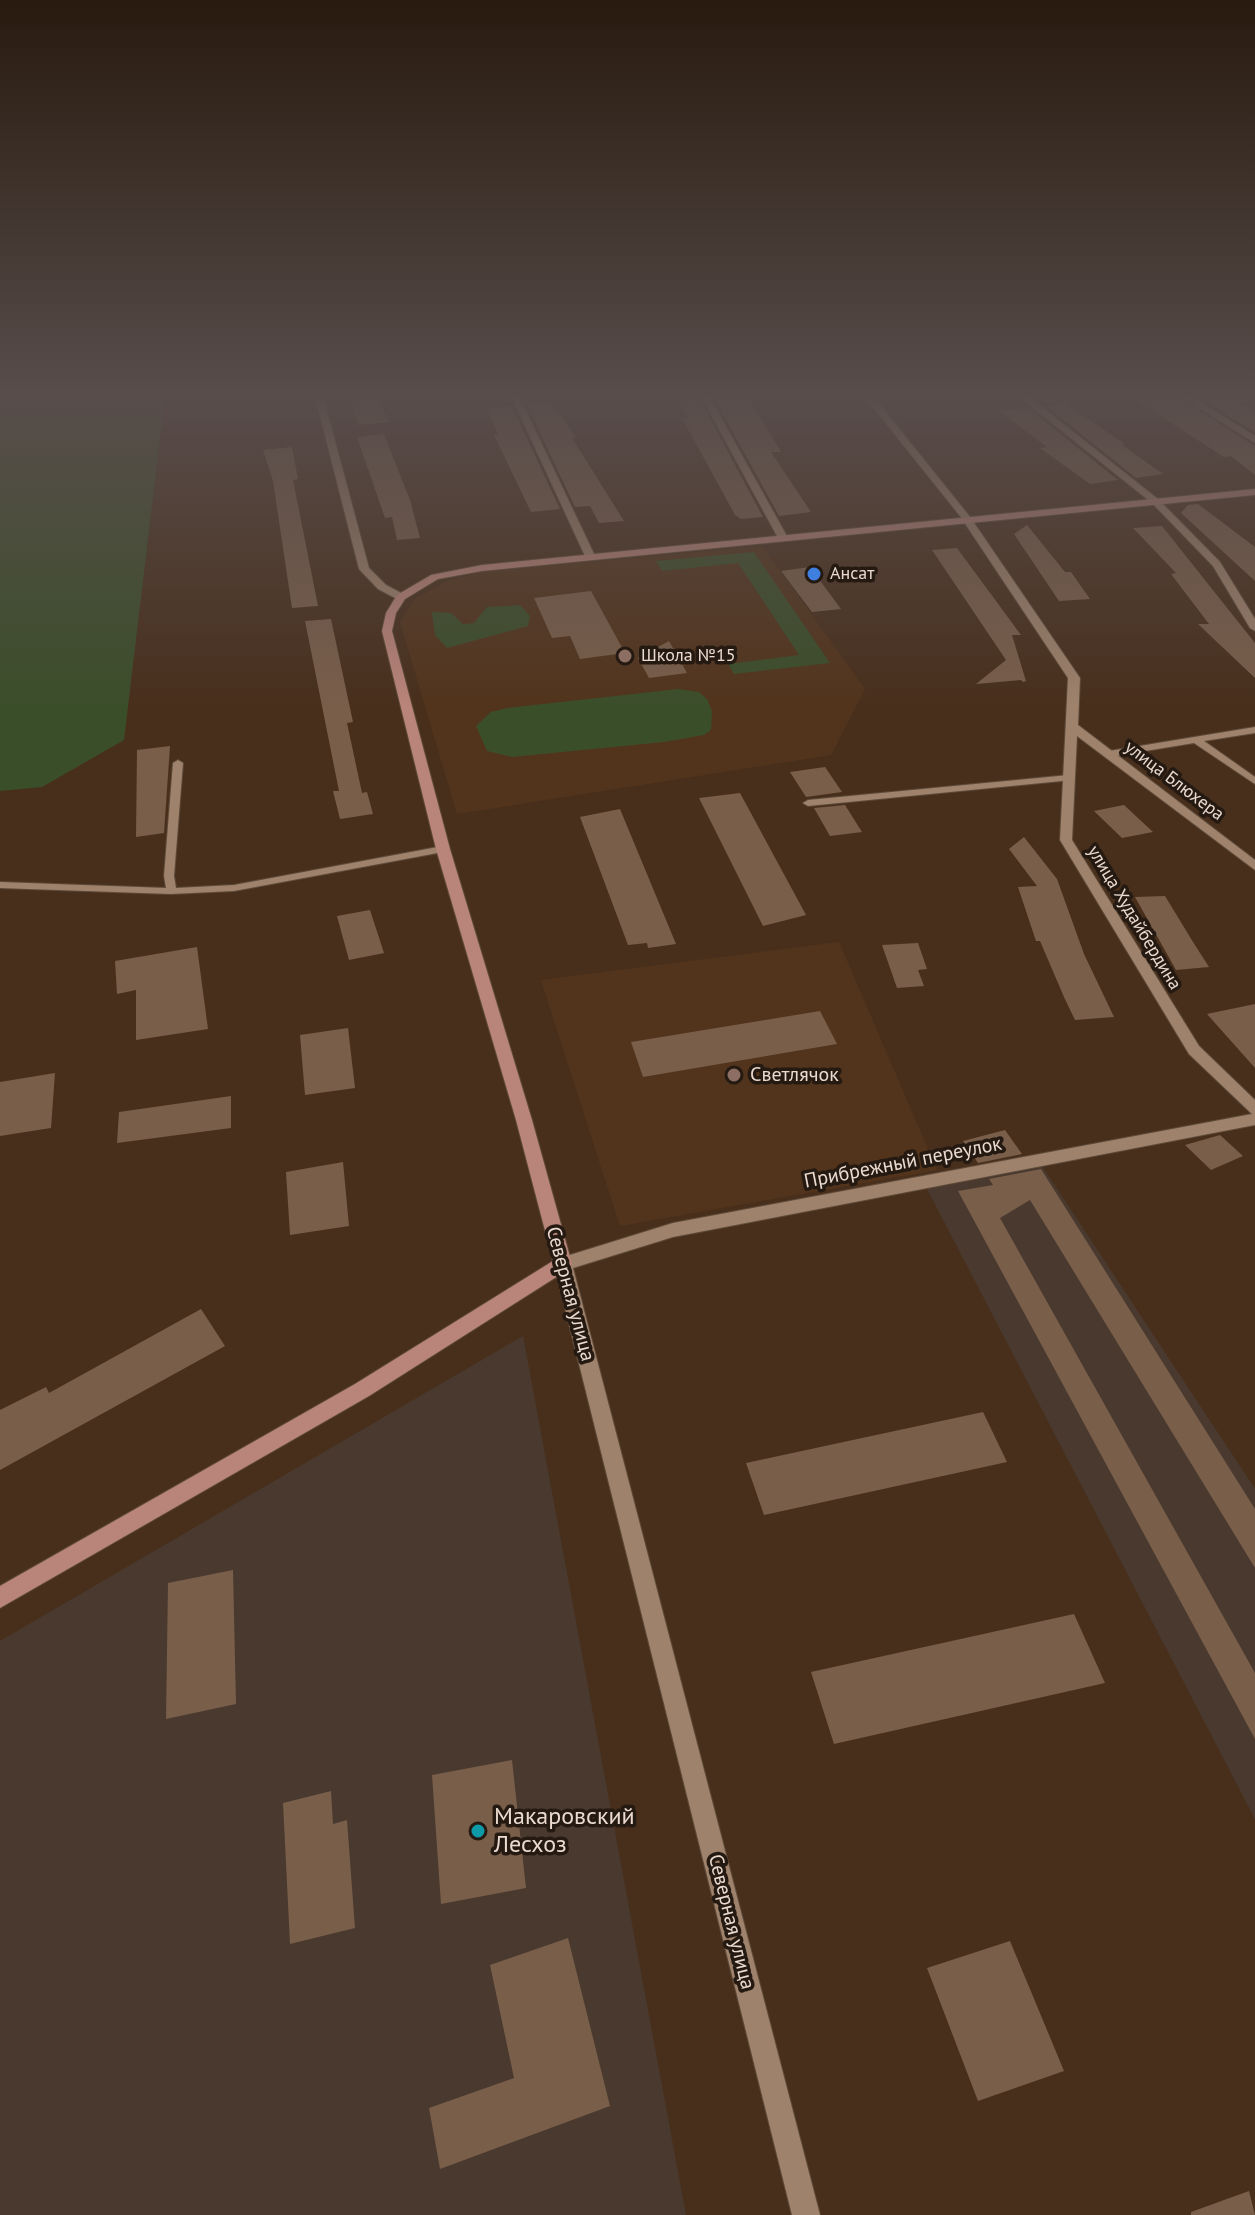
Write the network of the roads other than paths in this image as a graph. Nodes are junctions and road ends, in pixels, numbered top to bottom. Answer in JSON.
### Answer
{"nodes":[{"id":1,"x":346,"y":499,"type":"edge"},
{"id":2,"x":563,"y":499,"type":"edge"},
{"id":3,"x":762,"y":499,"type":"edge"},
{"id":4,"x":951,"y":499,"type":"edge"},
{"id":5,"x":1173,"y":499,"type":"edge"},
{"id":6,"x":1155,"y":501,"type":"junction"},
{"id":7,"x":967,"y":519,"type":"junction"},
{"id":8,"x":783,"y":538,"type":"junction"},
{"id":9,"x":590,"y":556,"type":"junction"},
{"id":10,"x":401,"y":597,"type":"junction"},
{"id":11,"x":1255,"y":628,"type":"edge"},
{"id":12,"x":1072,"y":726,"type":"junction"},
{"id":13,"x":1255,"y":730,"type":"edge"},
{"id":14,"x":1195,"y":739,"type":"junction"},
{"id":15,"x":1109,"y":754,"type":"junction"},
{"id":16,"x":178,"y":763,"type":"dead end"},
{"id":17,"x":1069,"y":778,"type":"junction"},
{"id":18,"x":1255,"y":781,"type":"edge"},
{"id":19,"x":808,"y":803,"type":"dead end"},
{"id":20,"x":443,"y":849,"type":"junction"},
{"id":21,"x":1255,"y":866,"type":"edge"},
{"id":22,"x":0,"y":885,"type":"edge"},
{"id":23,"x":171,"y":891,"type":"junction"},
{"id":24,"x":1255,"y":1109,"type":"edge"},
{"id":25,"x":1255,"y":1119,"type":"edge"},
{"id":26,"x":563,"y":1264,"type":"junction"},
{"id":27,"x":0,"y":1598,"type":"edge"},
{"id":28,"x":806,"y":2215,"type":"edge"}],
"edges":[{"from":1,"to":10,"type":"street"},
{"from":2,"to":9,"type":"street"},
{"from":3,"to":8,"type":"street"},
{"from":4,"to":7,"type":"street","name":"улица Худайбердина"},
{"from":5,"to":6,"type":"main road"},
{"from":6,"to":7,"type":"main road"},
{"from":6,"to":11,"type":"street"},
{"from":7,"to":8,"type":"main road"},
{"from":7,"to":12,"type":"street","name":"улица Худайбердина"},
{"from":8,"to":9,"type":"main road"},
{"from":9,"to":10,"type":"main road"},
{"from":10,"to":20,"type":"main road","name":"Северная улица"},
{"from":12,"to":15,"type":"street","name":"улица Блюхера"},
{"from":12,"to":17,"type":"street","name":"улица Худайбердина"},
{"from":13,"to":14,"type":"lane"},
{"from":14,"to":15,"type":"lane"},
{"from":14,"to":18,"type":"lane"},
{"from":15,"to":21,"type":"street","name":"улица Блюхера"},
{"from":16,"to":23,"type":"lane"},
{"from":17,"to":19,"type":"lane"},
{"from":17,"to":24,"type":"street","name":"улица Худайбердина"},
{"from":20,"to":23,"type":"lane"},
{"from":20,"to":26,"type":"main road","name":"Северная улица"},
{"from":22,"to":23,"type":"lane"},
{"from":25,"to":26,"type":"street","name":"Прибрежный переулок"},
{"from":26,"to":27,"type":"main road"},
{"from":26,"to":28,"type":"street","name":"Северная улица"}]}
